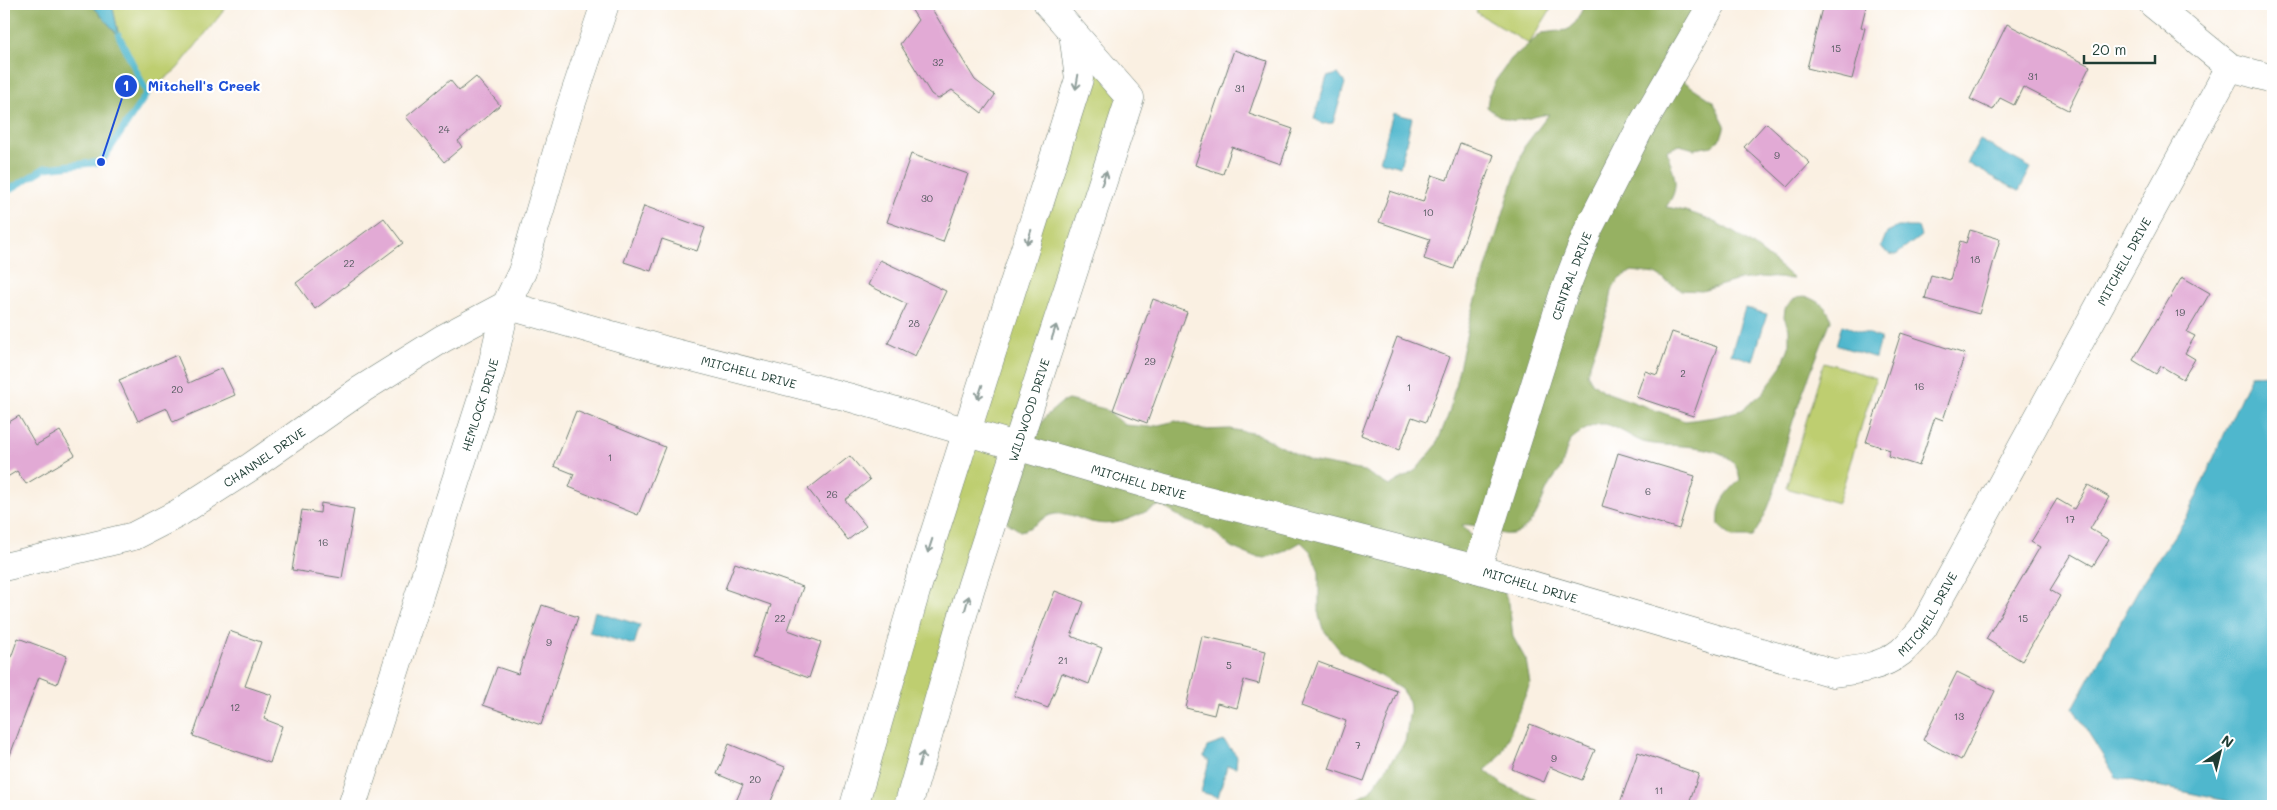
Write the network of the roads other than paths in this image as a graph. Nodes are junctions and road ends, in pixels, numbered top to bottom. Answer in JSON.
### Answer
{"nodes":[{"id":1,"x":605,"y":4,"type":"edge"},
{"id":2,"x":1048,"y":4,"type":"edge"},
{"id":3,"x":1712,"y":4,"type":"edge"},
{"id":4,"x":2153,"y":4,"type":"edge"},
{"id":5,"x":1073,"y":34,"type":"junction"},
{"id":6,"x":2230,"y":67,"type":"junction"},
{"id":7,"x":2273,"y":79,"type":"edge"},
{"id":8,"x":506,"y":304,"type":"junction"},
{"id":9,"x":968,"y":432,"type":"junction"},
{"id":10,"x":1016,"y":446,"type":"junction"},
{"id":11,"x":4,"y":567,"type":"edge"},
{"id":12,"x":1478,"y":569,"type":"junction"},
{"id":13,"x":352,"y":806,"type":"edge"},
{"id":14,"x":854,"y":806,"type":"edge"},
{"id":15,"x":908,"y":806,"type":"edge"}],
"edges":[{"from":1,"to":8,"type":"street","name":"HEMLOCK DRIVE"},
{"from":2,"to":5,"type":"street","name":"WILDWOOD DRIVE"},
{"from":3,"to":12,"type":"street","name":"CENTRAL DRIVE"},
{"from":4,"to":6,"type":"street"},
{"from":5,"to":9,"type":"street","one_way":true},
{"from":10,"to":5,"type":"street","name":"WILDWOOD DRIVE","one_way":true},
{"from":6,"to":7,"type":"street"},
{"from":6,"to":12,"type":"street","name":"MITCHELL DRIVE"},
{"from":8,"to":9,"type":"street","name":"MITCHELL DRIVE"},
{"from":8,"to":11,"type":"street","name":"CHANNEL DRIVE"},
{"from":8,"to":13,"type":"street","name":"HEMLOCK DRIVE"},
{"from":9,"to":10,"type":"street","name":"MITCHELL DRIVE"},
{"from":9,"to":14,"type":"street","one_way":true},
{"from":10,"to":12,"type":"street","name":"MITCHELL DRIVE"},
{"from":15,"to":10,"type":"street","name":"WILDWOOD DRIVE","one_way":true}]}
